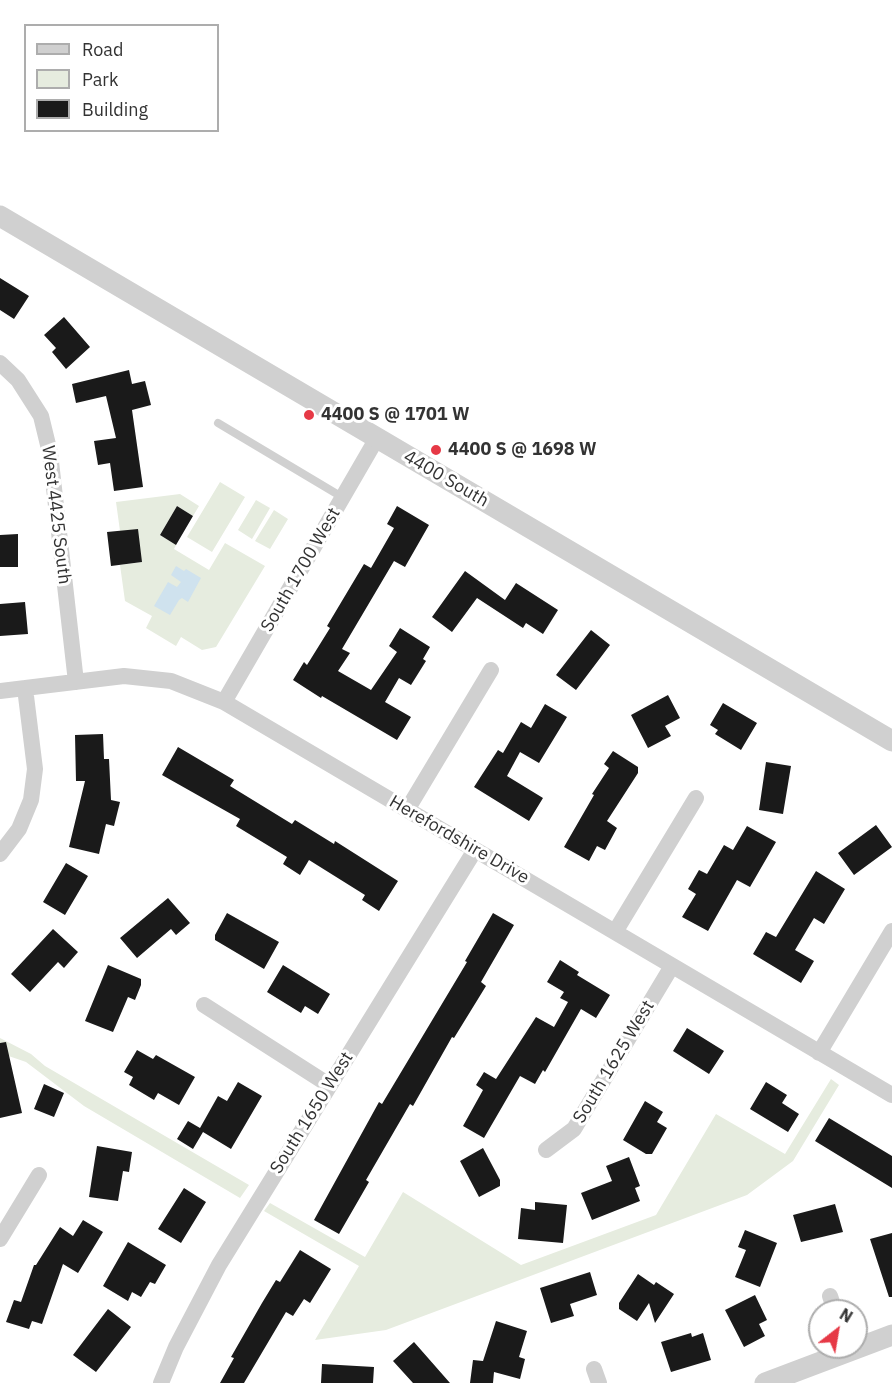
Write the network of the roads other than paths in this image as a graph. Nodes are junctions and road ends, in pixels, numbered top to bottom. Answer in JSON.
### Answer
{"nodes":[{"id":1,"x":0,"y":216,"type":"edge"},
{"id":2,"x":0,"y":363,"type":"edge"},
{"id":3,"x":218,"y":423,"type":"dead end"},
{"id":4,"x":377,"y":438,"type":"junction"},
{"id":5,"x":342,"y":497,"type":"junction"},
{"id":6,"x":491,"y":670,"type":"dead end"},
{"id":7,"x":76,"y":682,"type":"junction"},
{"id":8,"x":25,"y":688,"type":"junction"},
{"id":9,"x":0,"y":691,"type":"edge"},
{"id":10,"x":224,"y":702,"type":"junction"},
{"id":11,"x":892,"y":741,"type":"edge"},
{"id":12,"x":696,"y":798,"type":"dead end"},
{"id":13,"x":407,"y":810,"type":"junction"},
{"id":14,"x":475,"y":850,"type":"junction"},
{"id":15,"x":0,"y":854,"type":"edge"},
{"id":16,"x":892,"y":931,"type":"edge"},
{"id":17,"x":615,"y":932,"type":"junction"},
{"id":18,"x":672,"y":966,"type":"junction"},
{"id":19,"x":204,"y":1005,"type":"dead end"},
{"id":20,"x":819,"y":1053,"type":"junction"},
{"id":21,"x":329,"y":1085,"type":"junction"},
{"id":22,"x":892,"y":1095,"type":"edge"},
{"id":23,"x":546,"y":1150,"type":"dead end"},
{"id":24,"x":39,"y":1175,"type":"dead end"},
{"id":25,"x":0,"y":1239,"type":"edge"},
{"id":26,"x":892,"y":1335,"type":"edge"},
{"id":27,"x":868,"y":1342,"type":"edge"},
{"id":28,"x":823,"y":1359,"type":"edge"},
{"id":29,"x":161,"y":1383,"type":"edge"},
{"id":30,"x":765,"y":1383,"type":"edge"}],
"edges":[{"from":1,"to":4,"type":"street","name":"4400 South"},
{"from":2,"to":7,"type":"street","name":"West 4425 South"},
{"from":3,"to":5,"type":"lane"},
{"from":4,"to":5,"type":"street","name":"South 1700 West"},
{"from":4,"to":11,"type":"street","name":"4400 South"},
{"from":5,"to":10,"type":"street","name":"South 1700 West"},
{"from":6,"to":13,"type":"street"},
{"from":7,"to":8,"type":"street","name":"Herefordshire Drive"},
{"from":7,"to":10,"type":"street","name":"Herefordshire Drive"},
{"from":8,"to":9,"type":"street","name":"Herefordshire Drive"},
{"from":8,"to":15,"type":"street"},
{"from":10,"to":13,"type":"street","name":"Herefordshire Drive"},
{"from":12,"to":17,"type":"street"},
{"from":13,"to":14,"type":"street","name":"Herefordshire Drive"},
{"from":14,"to":17,"type":"street","name":"Herefordshire Drive"},
{"from":14,"to":21,"type":"street","name":"South 1650 West"},
{"from":16,"to":20,"type":"street"},
{"from":17,"to":18,"type":"street","name":"Herefordshire Drive"},
{"from":18,"to":20,"type":"street","name":"Herefordshire Drive"},
{"from":18,"to":23,"type":"street","name":"South 1625 West"},
{"from":19,"to":21,"type":"street"},
{"from":20,"to":22,"type":"street","name":"Herefordshire Drive"},
{"from":21,"to":29,"type":"street","name":"South 1650 West"},
{"from":24,"to":25,"type":"street"},
{"from":26,"to":27,"type":"street"},
{"from":28,"to":30,"type":"street"}]}
